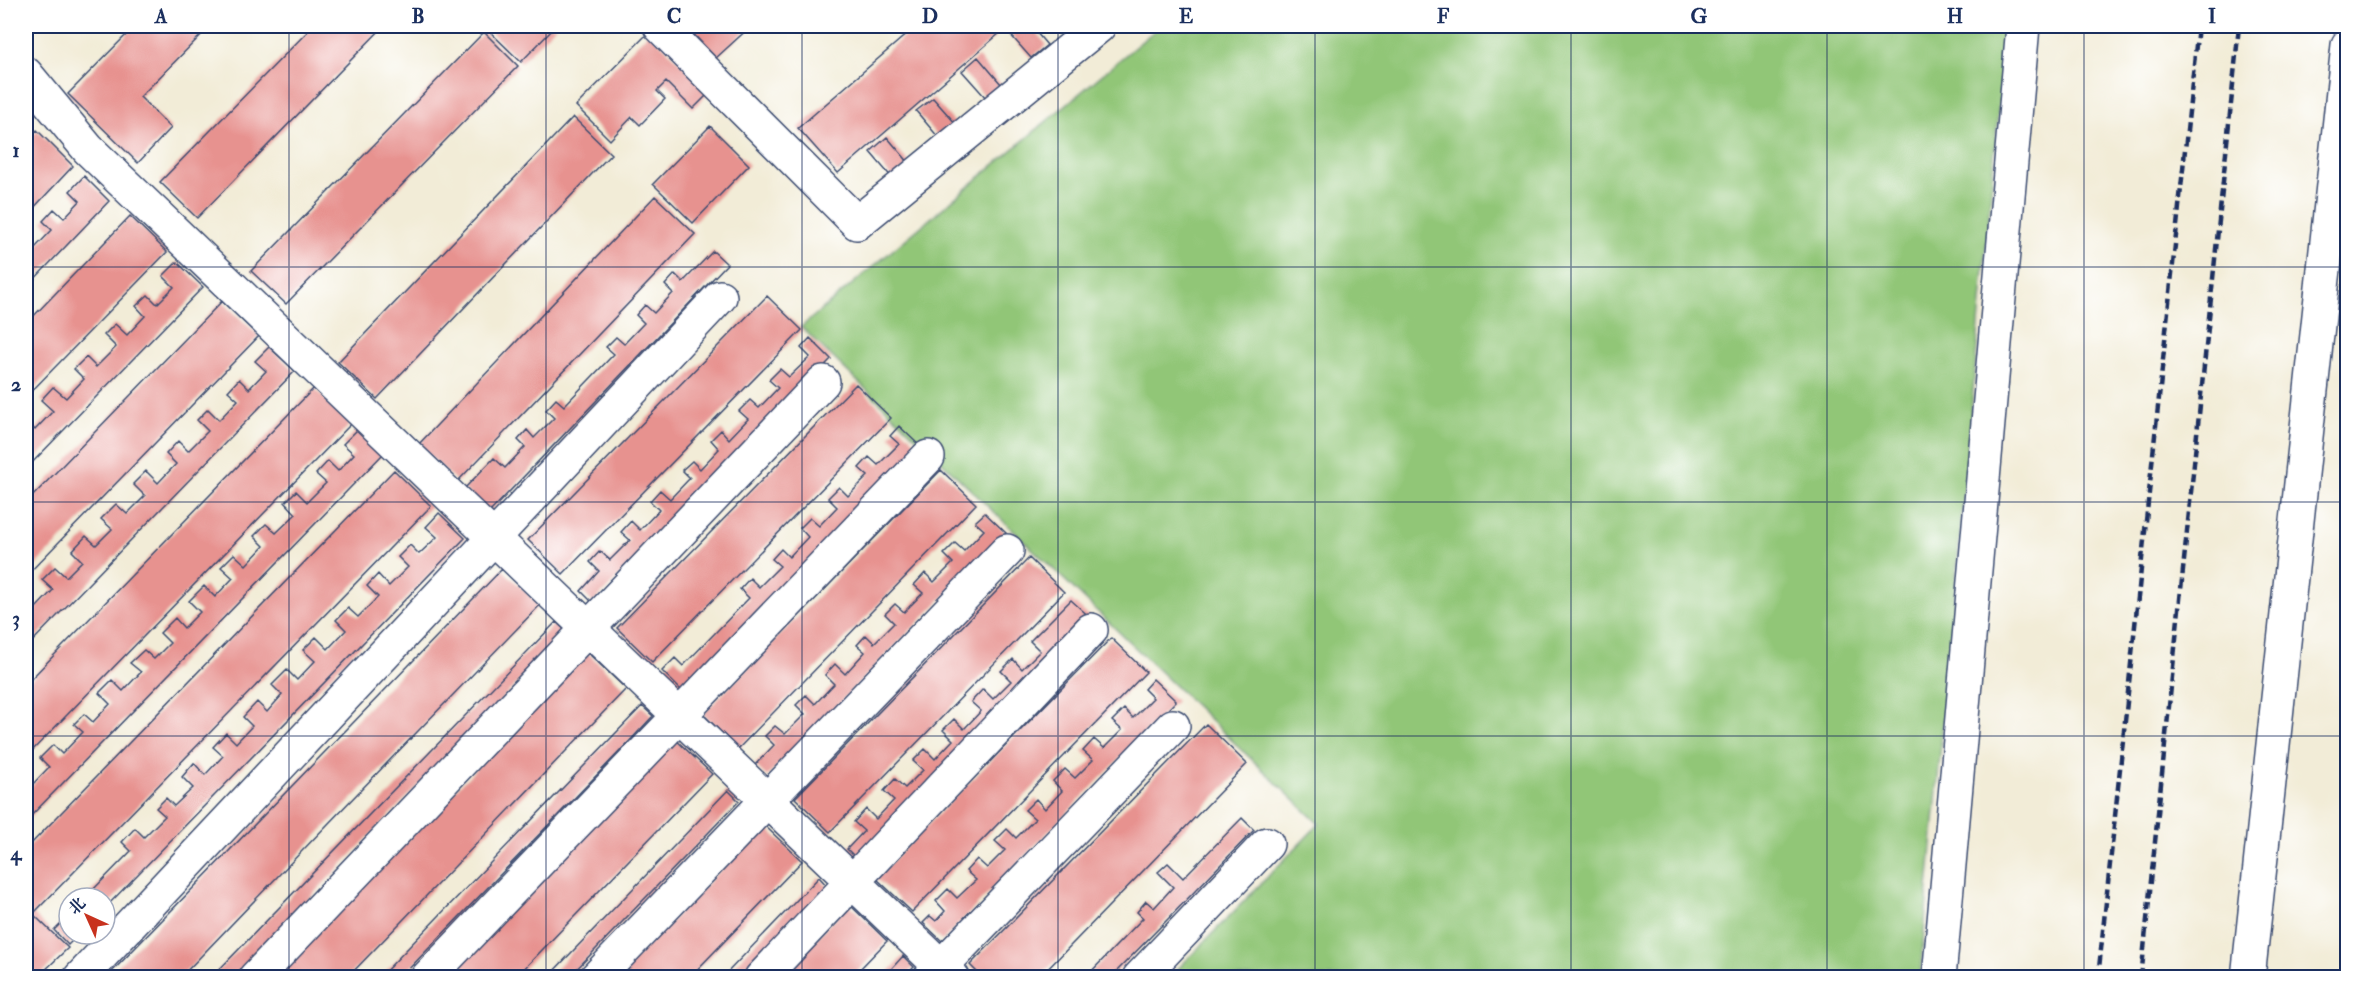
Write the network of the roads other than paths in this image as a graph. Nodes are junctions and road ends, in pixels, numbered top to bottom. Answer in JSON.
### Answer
{"nodes":[{"id":1,"x":660,"y":26,"type":"edge"},
{"id":2,"x":1099,"y":26,"type":"edge"},
{"id":3,"x":2023,"y":26,"type":"edge"},
{"id":4,"x":2348,"y":45,"type":"edge"},
{"id":5,"x":31,"y":92,"type":"edge"},
{"id":6,"x":720,"y":297,"type":"dead end"},
{"id":7,"x":823,"y":382,"type":"dead end"},
{"id":8,"x":928,"y":457,"type":"dead end"},
{"id":9,"x":494,"y":537,"type":"junction"},
{"id":10,"x":1007,"y":551,"type":"dead end"},
{"id":11,"x":588,"y":628,"type":"junction"},
{"id":12,"x":1091,"y":630,"type":"dead end"},
{"id":13,"x":679,"y":715,"type":"junction"},
{"id":14,"x":1173,"y":726,"type":"dead end"},
{"id":15,"x":767,"y":800,"type":"junction"},
{"id":16,"x":1268,"y":844,"type":"dead end"},
{"id":17,"x":853,"y":882,"type":"junction"},
{"id":18,"x":941,"y":974,"type":"edge"},
{"id":19,"x":80,"y":978,"type":"edge"},
{"id":20,"x":255,"y":978,"type":"edge"},
{"id":21,"x":427,"y":978,"type":"edge"},
{"id":22,"x":596,"y":978,"type":"edge"},
{"id":23,"x":761,"y":978,"type":"edge"},
{"id":24,"x":1139,"y":978,"type":"edge"},
{"id":25,"x":1939,"y":978,"type":"edge"},
{"id":26,"x":2248,"y":978,"type":"edge"}],
"edges":[{"from":1,"to":2,"type":"street"},
{"from":3,"to":25,"type":"street"},
{"from":4,"to":26,"type":"street"},
{"from":5,"to":9,"type":"street"},
{"from":6,"to":9,"type":"street"},
{"from":7,"to":11,"type":"street"},
{"from":8,"to":13,"type":"street"},
{"from":9,"to":11,"type":"street"},
{"from":9,"to":19,"type":"street"},
{"from":10,"to":15,"type":"street"},
{"from":11,"to":13,"type":"street"},
{"from":11,"to":20,"type":"street"},
{"from":12,"to":17,"type":"street"},
{"from":13,"to":15,"type":"street"},
{"from":13,"to":21,"type":"street"},
{"from":14,"to":18,"type":"street"},
{"from":15,"to":17,"type":"street"},
{"from":15,"to":22,"type":"street"},
{"from":16,"to":24,"type":"street"},
{"from":17,"to":18,"type":"street"},
{"from":17,"to":23,"type":"street"}]}
